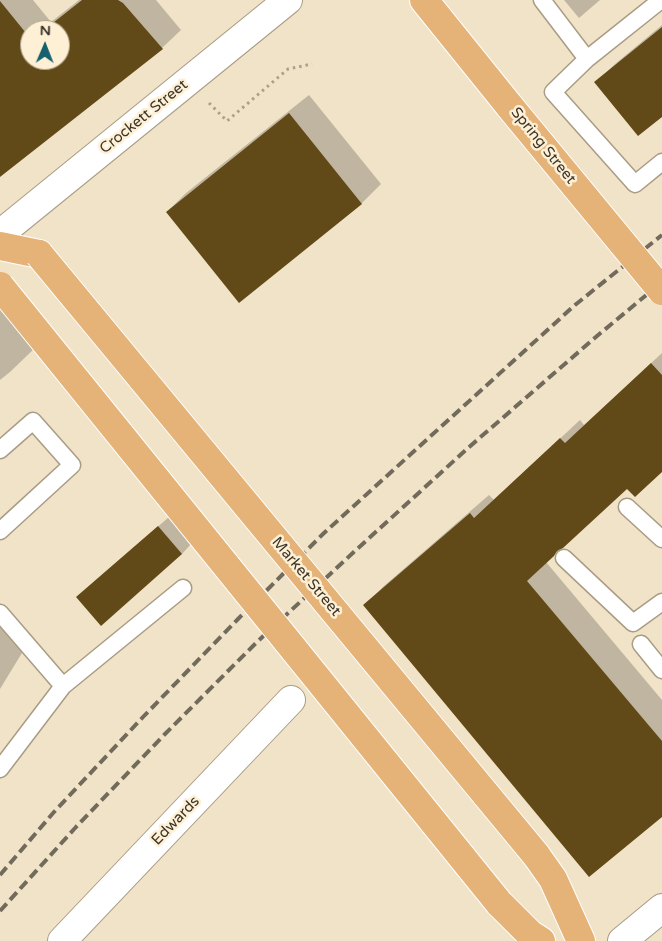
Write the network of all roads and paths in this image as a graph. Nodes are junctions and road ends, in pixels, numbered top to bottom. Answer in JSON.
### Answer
{"nodes":[{"id":1,"x":288,"y":0,"type":"edge"},
{"id":2,"x":424,"y":0,"type":"edge"},
{"id":3,"x":542,"y":0,"type":"edge"},
{"id":4,"x":661,"y":0,"type":"edge"},
{"id":5,"x":587,"y":59,"type":"junction"},
{"id":6,"x":312,"y":64,"type":"dead end"},
{"id":7,"x":209,"y":103,"type":"dead end"},
{"id":8,"x":662,"y":162,"type":"edge"},
{"id":9,"x":0,"y":234,"type":"edge"},
{"id":10,"x":0,"y":246,"type":"edge"},
{"id":11,"x":0,"y":286,"type":"edge"},
{"id":12,"x":662,"y":291,"type":"edge"},
{"id":13,"x":0,"y":450,"type":"edge"},
{"id":14,"x":626,"y":507,"type":"dead end"},
{"id":15,"x":0,"y":531,"type":"edge"},
{"id":16,"x":662,"y":539,"type":"edge"},
{"id":17,"x":564,"y":558,"type":"dead end"},
{"id":18,"x":183,"y":588,"type":"dead end"},
{"id":19,"x":662,"y":602,"type":"edge"},
{"id":20,"x":0,"y":614,"type":"edge"},
{"id":21,"x":641,"y":644,"type":"dead end"},
{"id":22,"x":662,"y":670,"type":"edge"},
{"id":23,"x":64,"y":686,"type":"junction"},
{"id":24,"x":291,"y":700,"type":"dead end"},
{"id":25,"x":0,"y":769,"type":"edge"},
{"id":26,"x":662,"y":908,"type":"edge"},
{"id":27,"x":62,"y":941,"type":"edge"},
{"id":28,"x":541,"y":941,"type":"edge"},
{"id":29,"x":581,"y":941,"type":"edge"},
{"id":30,"x":622,"y":941,"type":"edge"}],
"edges":[{"from":1,"to":9,"type":"street","name":"Crockett Street"},
{"from":2,"to":12,"type":"main road","name":"Spring Street","bridge":true},
{"from":3,"to":5,"type":"lane"},
{"from":4,"to":5,"type":"lane"},
{"from":5,"to":8,"type":"lane"},
{"from":6,"to":7,"type":"path"},
{"from":10,"to":29,"type":"main road","name":"Market Street","bridge":true},
{"from":11,"to":28,"type":"main road","bridge":true},
{"from":13,"to":15,"type":"lane"},
{"from":14,"to":16,"type":"lane"},
{"from":17,"to":19,"type":"lane"},
{"from":18,"to":23,"type":"lane"},
{"from":20,"to":23,"type":"lane"},
{"from":21,"to":22,"type":"lane"},
{"from":23,"to":25,"type":"lane"},
{"from":24,"to":27,"type":"street","name":"Edwards"},
{"from":26,"to":30,"type":"street"}]}
